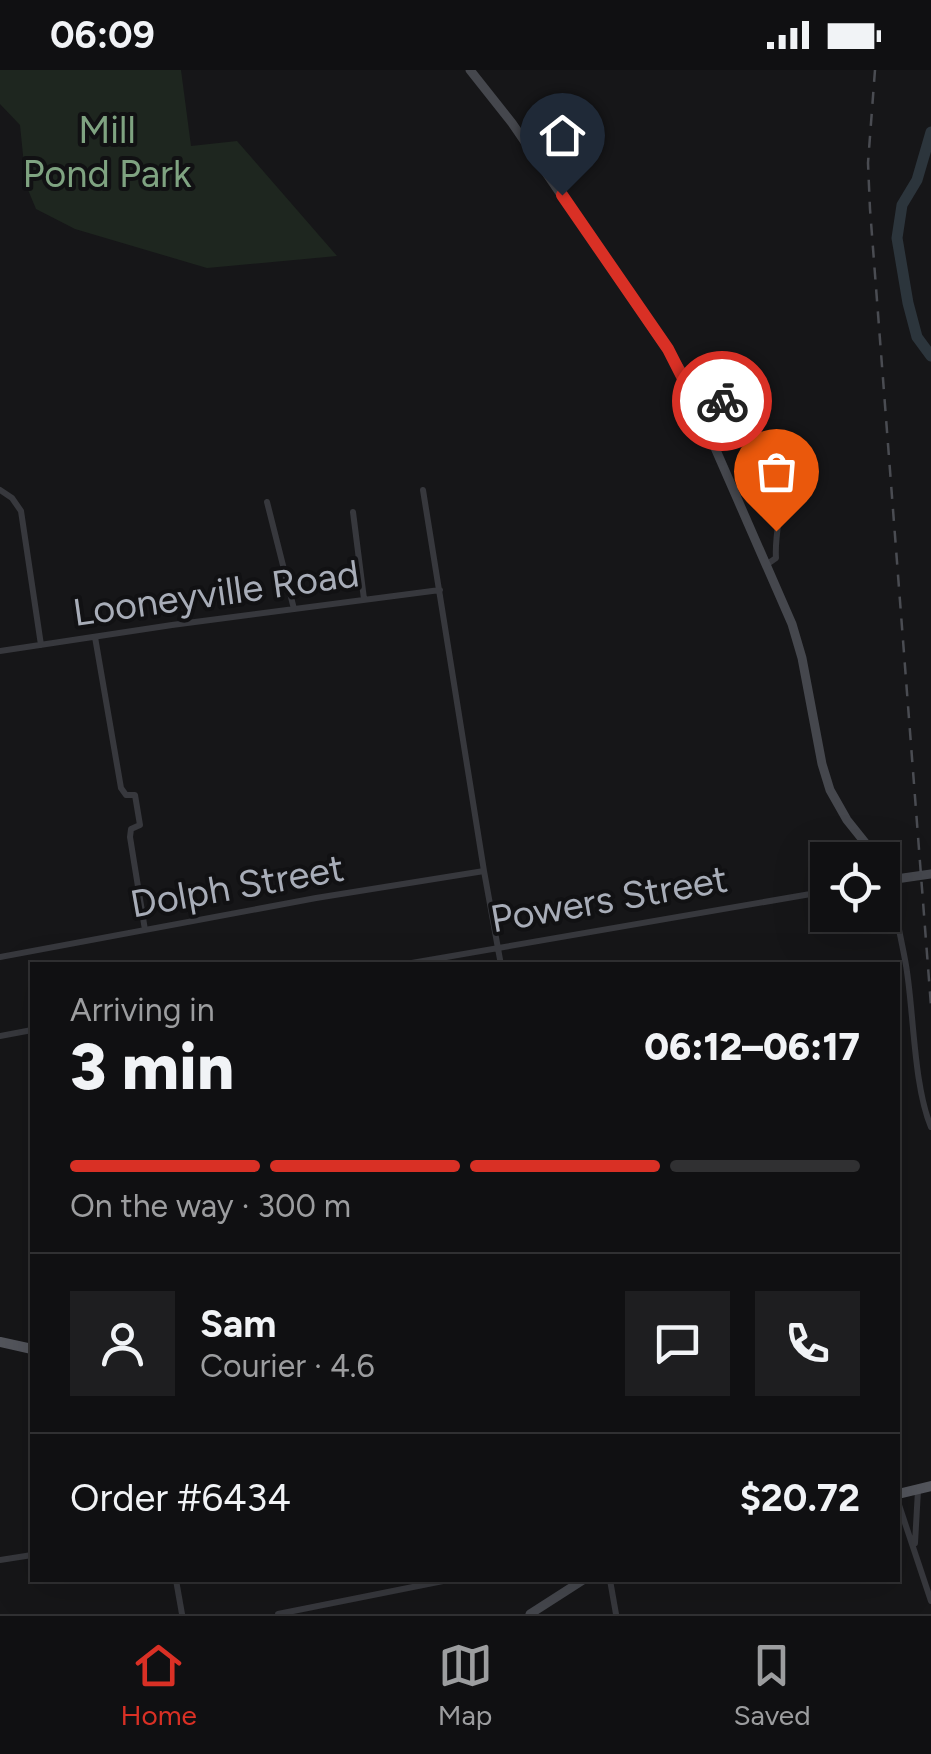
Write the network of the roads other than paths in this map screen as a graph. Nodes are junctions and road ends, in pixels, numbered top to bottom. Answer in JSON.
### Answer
{"nodes":[{"id":1,"x":470,"y":70,"type":"edge"},
{"id":2,"x":697,"y":406,"type":"junction"},
{"id":3,"x":0,"y":490,"type":"edge"},
{"id":4,"x":423,"y":490,"type":"dead end"},
{"id":5,"x":267,"y":502,"type":"dead end"},
{"id":6,"x":353,"y":512,"type":"dead end"},
{"id":7,"x":766,"y":565,"type":"junction"},
{"id":8,"x":440,"y":590,"type":"junction"},
{"id":9,"x":364,"y":599,"type":"junction"},
{"id":10,"x":294,"y":608,"type":"junction"},
{"id":11,"x":95,"y":637,"type":"junction"},
{"id":12,"x":40,"y":645,"type":"junction"},
{"id":13,"x":0,"y":651,"type":"edge"},
{"id":14,"x":865,"y":842,"type":"edge"},
{"id":15,"x":484,"y":871,"type":"junction"},
{"id":16,"x":931,"y":874,"type":"edge"},
{"id":17,"x":900,"y":878,"type":"edge"},
{"id":18,"x":810,"y":894,"type":"edge"},
{"id":19,"x":900,"y":929,"type":"edge"},
{"id":20,"x":145,"y":930,"type":"junction"},
{"id":21,"x":499,"y":949,"type":"junction"},
{"id":22,"x":0,"y":957,"type":"edge"},
{"id":23,"x":419,"y":962,"type":"edge"},
{"id":24,"x":501,"y":962,"type":"edge"},
{"id":25,"x":907,"y":971,"type":"junction"},
{"id":26,"x":900,"y":973,"type":"edge"},
{"id":27,"x":30,"y":1030,"type":"edge"},
{"id":28,"x":0,"y":1036,"type":"edge"},
{"id":29,"x":931,"y":1127,"type":"edge"},
{"id":30,"x":0,"y":1342,"type":"edge"},
{"id":31,"x":30,"y":1349,"type":"edge"},
{"id":32,"x":931,"y":1486,"type":"edge"},
{"id":33,"x":918,"y":1489,"type":"junction"},
{"id":34,"x":900,"y":1494,"type":"edge"},
{"id":35,"x":900,"y":1507,"type":"edge"},
{"id":36,"x":915,"y":1548,"type":"junction"},
{"id":37,"x":30,"y":1554,"type":"edge"},
{"id":38,"x":0,"y":1560,"type":"edge"},
{"id":39,"x":176,"y":1582,"type":"edge"},
{"id":40,"x":438,"y":1582,"type":"edge"},
{"id":41,"x":580,"y":1582,"type":"edge"},
{"id":42,"x":610,"y":1582,"type":"edge"},
{"id":43,"x":931,"y":1600,"type":"edge"},
{"id":44,"x":182,"y":1614,"type":"edge"},
{"id":45,"x":278,"y":1614,"type":"edge"},
{"id":46,"x":530,"y":1614,"type":"edge"},
{"id":47,"x":616,"y":1614,"type":"edge"}],
"edges":[{"from":1,"to":2,"type":"street"},
{"from":2,"to":7,"type":"street"},
{"from":2,"to":7,"type":"street"},
{"from":3,"to":12,"type":"street"},
{"from":4,"to":8,"type":"street"},
{"from":5,"to":10,"type":"street"},
{"from":6,"to":9,"type":"street"},
{"from":7,"to":14,"type":"street"},
{"from":8,"to":9,"type":"street","name":"Looneyville Road"},
{"from":8,"to":15,"type":"street"},
{"from":9,"to":10,"type":"street","name":"Looneyville Road"},
{"from":10,"to":11,"type":"street","name":"Looneyville Road"},
{"from":11,"to":12,"type":"street","name":"Looneyville Road"},
{"from":11,"to":20,"type":"street"},
{"from":12,"to":13,"type":"street","name":"Looneyville Road"},
{"from":15,"to":20,"type":"street","name":"Dolph Street"},
{"from":15,"to":21,"type":"street"},
{"from":16,"to":17,"type":"street"},
{"from":18,"to":21,"type":"street","name":"Powers Street"},
{"from":19,"to":25,"type":"street"},
{"from":20,"to":22,"type":"street","name":"Dolph Street"},
{"from":21,"to":23,"type":"street","name":"Powers Street"},
{"from":21,"to":24,"type":"street"},
{"from":25,"to":26,"type":"street"},
{"from":25,"to":29,"type":"street"},
{"from":27,"to":28,"type":"street"},
{"from":30,"to":31,"type":"main road"},
{"from":32,"to":33,"type":"main road"},
{"from":33,"to":34,"type":"main road"},
{"from":33,"to":36,"type":"street"},
{"from":35,"to":36,"type":"street"},
{"from":36,"to":43,"type":"street"},
{"from":37,"to":38,"type":"street"},
{"from":39,"to":44,"type":"street"},
{"from":40,"to":45,"type":"street"},
{"from":41,"to":46,"type":"street"},
{"from":42,"to":47,"type":"street"}]}
